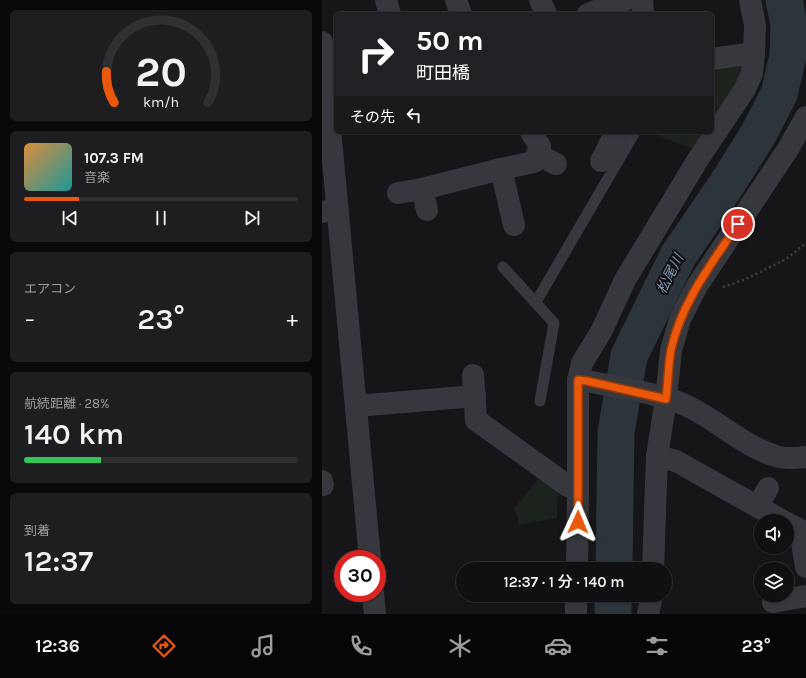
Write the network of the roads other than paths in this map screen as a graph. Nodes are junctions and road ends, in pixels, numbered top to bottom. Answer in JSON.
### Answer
{"nodes":[{"id":1,"x":386,"y":0,"type":"edge"},
{"id":2,"x":456,"y":0,"type":"edge"},
{"id":3,"x":540,"y":0,"type":"edge"},
{"id":4,"x":625,"y":0,"type":"edge"},
{"id":5,"x":642,"y":0,"type":"edge"},
{"id":6,"x":750,"y":0,"type":"edge"},
{"id":7,"x":389,"y":12,"type":"edge"},
{"id":8,"x":460,"y":12,"type":"edge"},
{"id":9,"x":545,"y":12,"type":"edge"},
{"id":10,"x":593,"y":12,"type":"edge"},
{"id":11,"x":644,"y":12,"type":"edge"},
{"id":12,"x":322,"y":42,"type":"edge"},
{"id":13,"x":754,"y":53,"type":"junction"},
{"id":14,"x":714,"y":59,"type":"edge"},
{"id":15,"x":806,"y":117,"type":"edge"},
{"id":16,"x":532,"y":134,"type":"edge"},
{"id":17,"x":615,"y":134,"type":"edge"},
{"id":18,"x":634,"y":134,"type":"edge"},
{"id":19,"x":537,"y":154,"type":"junction"},
{"id":20,"x":601,"y":161,"type":"dead end"},
{"id":21,"x":556,"y":164,"type":"dead end"},
{"id":22,"x":501,"y":169,"type":"junction"},
{"id":23,"x":398,"y":194,"type":"dead end"},
{"id":24,"x":329,"y":210,"type":"edge"},
{"id":25,"x":514,"y":225,"type":"dead end"},
{"id":26,"x":503,"y":268,"type":"dead end"},
{"id":27,"x":536,"y":302,"type":"junction"},
{"id":28,"x":583,"y":381,"type":"junction"},
{"id":29,"x":662,"y":398,"type":"junction"},
{"id":30,"x":540,"y":401,"type":"dead end"},
{"id":31,"x":356,"y":406,"type":"junction"},
{"id":32,"x":657,"y":456,"type":"junction"},
{"id":33,"x":806,"y":457,"type":"edge"},
{"id":34,"x":578,"y":491,"type":"junction"},
{"id":35,"x":778,"y":514,"type":"edge"},
{"id":36,"x":794,"y":527,"type":"edge"},
{"id":37,"x":369,"y":550,"type":"edge"},
{"id":38,"x":577,"y":562,"type":"edge"},
{"id":39,"x":653,"y":562,"type":"edge"},
{"id":40,"x":806,"y":567,"type":"edge"},
{"id":41,"x":806,"y":596,"type":"edge"},
{"id":42,"x":794,"y":598,"type":"edge"},
{"id":43,"x":374,"y":602,"type":"edge"},
{"id":44,"x":576,"y":602,"type":"edge"},
{"id":45,"x":651,"y":602,"type":"edge"},
{"id":46,"x":375,"y":614,"type":"edge"},
{"id":47,"x":576,"y":614,"type":"edge"},
{"id":48,"x":648,"y":614,"type":"edge"}],
"edges":[{"from":1,"to":7,"type":"street"},
{"from":2,"to":8,"type":"street"},
{"from":3,"to":9,"type":"street"},
{"from":4,"to":10,"type":"street"},
{"from":5,"to":11,"type":"street"},
{"from":6,"to":13,"type":"street"},
{"from":12,"to":24,"type":"street"},
{"from":13,"to":14,"type":"street"},
{"from":13,"to":28,"type":"street"},
{"from":15,"to":29,"type":"street"},
{"from":16,"to":19,"type":"street"},
{"from":17,"to":20,"type":"street"},
{"from":18,"to":27,"type":"lane"},
{"from":19,"to":21,"type":"street"},
{"from":19,"to":22,"type":"street"},
{"from":22,"to":23,"type":"street"},
{"from":22,"to":25,"type":"street"},
{"from":24,"to":31,"type":"street"},
{"from":26,"to":27,"type":"lane"},
{"from":27,"to":30,"type":"lane"},
{"from":28,"to":29,"type":"street"},
{"from":28,"to":34,"type":"street"},
{"from":29,"to":32,"type":"street"},
{"from":29,"to":33,"type":"street"},
{"from":31,"to":34,"type":"street"},
{"from":31,"to":37,"type":"street"},
{"from":32,"to":35,"type":"street"},
{"from":32,"to":39,"type":"street"},
{"from":34,"to":38,"type":"street"},
{"from":36,"to":40,"type":"street"},
{"from":41,"to":42,"type":"street"},
{"from":43,"to":46,"type":"street"},
{"from":44,"to":47,"type":"street"},
{"from":45,"to":48,"type":"street"}]}
